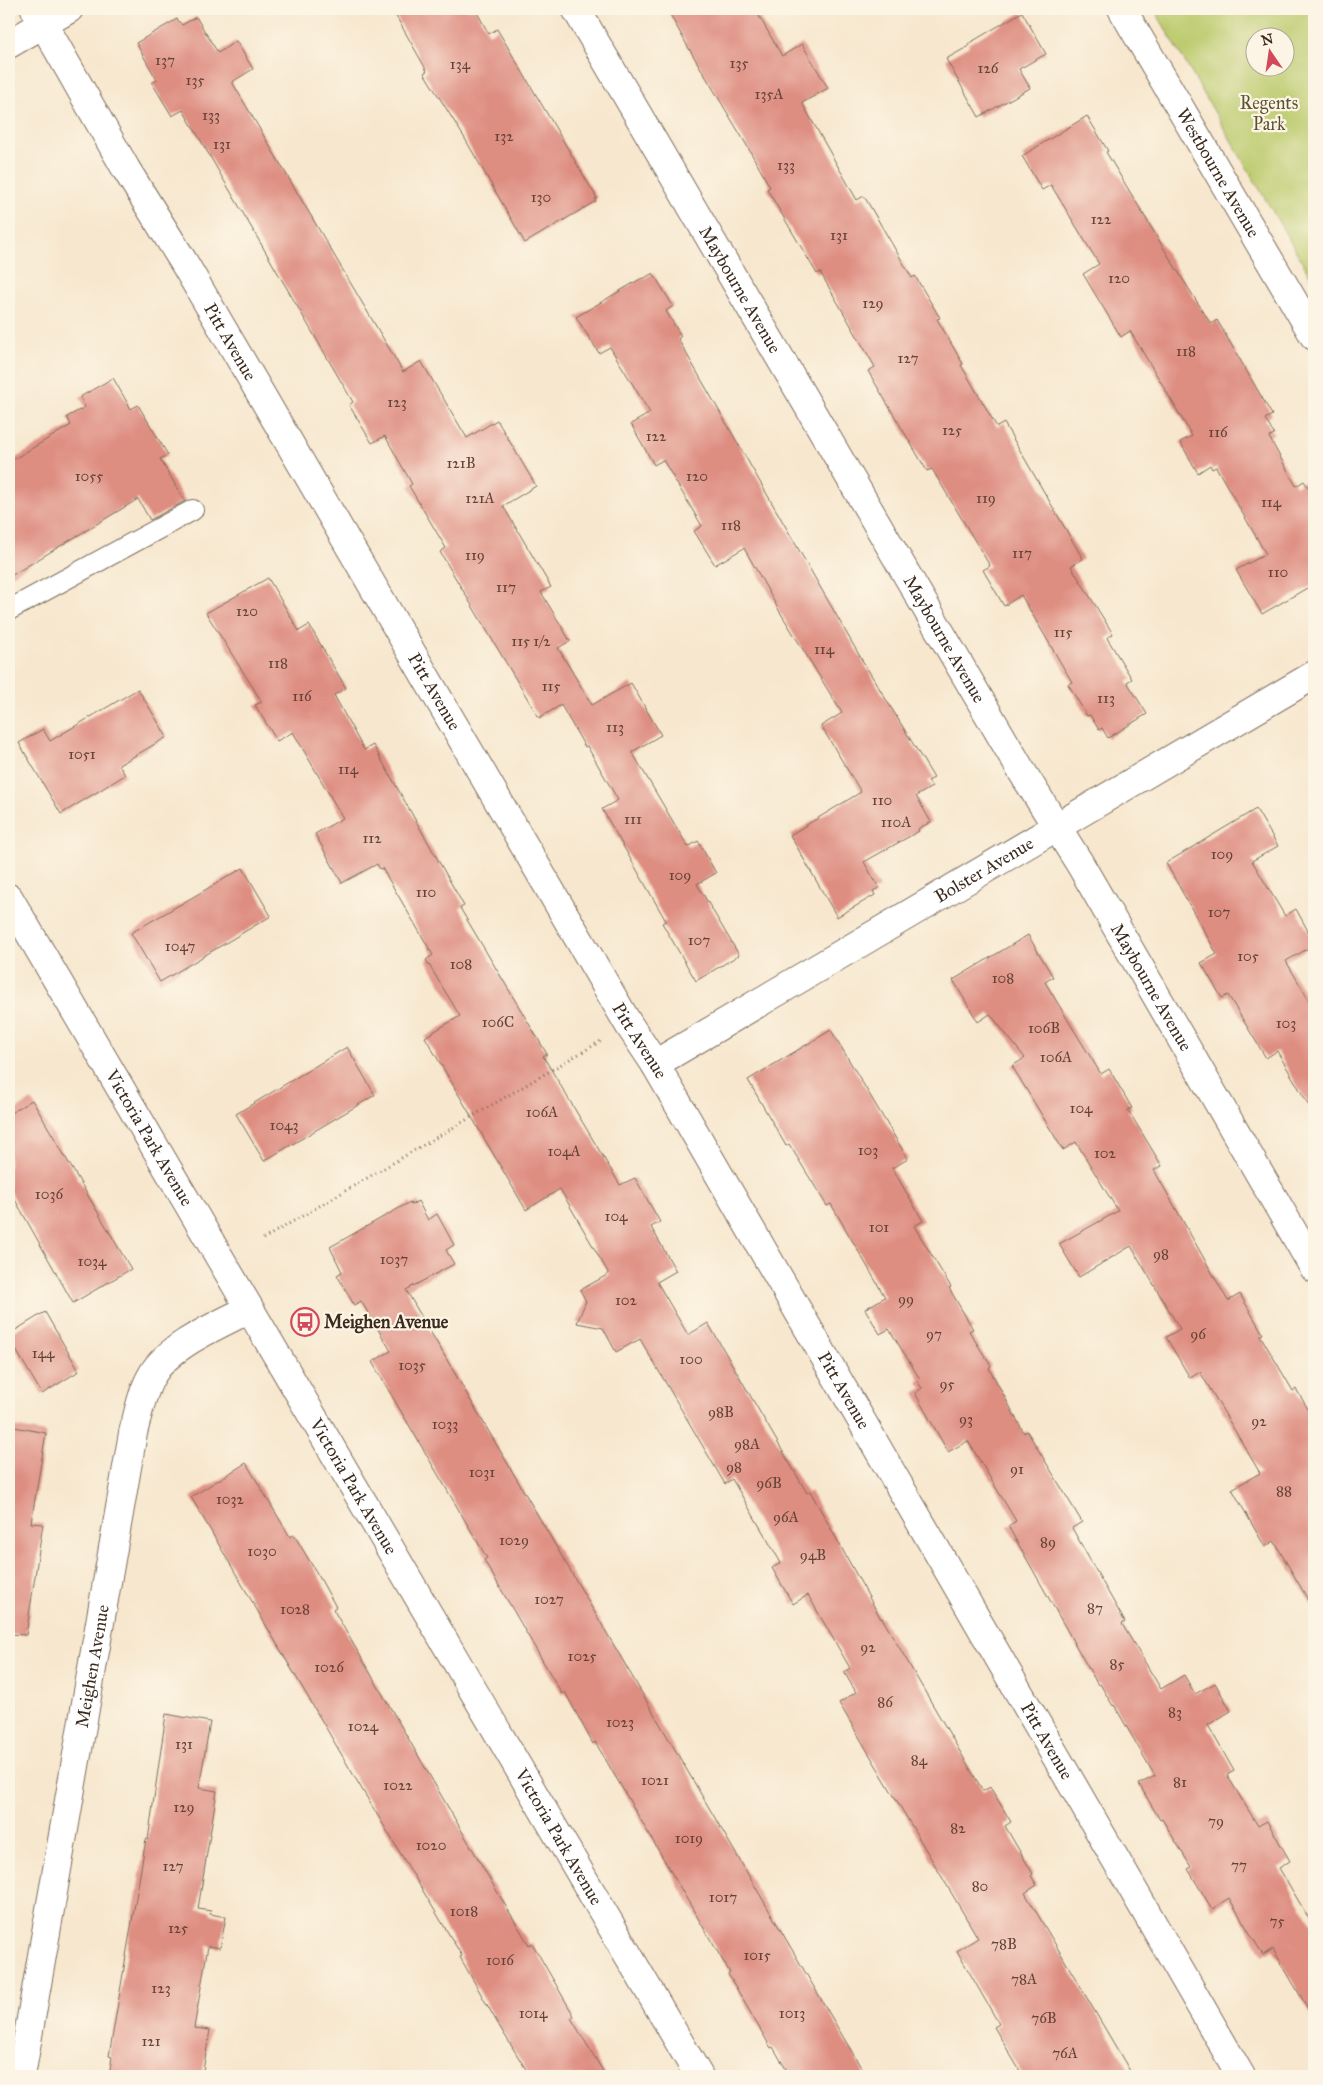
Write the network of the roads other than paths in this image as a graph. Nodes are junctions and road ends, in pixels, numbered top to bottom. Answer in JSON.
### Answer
{"nodes":[{"id":1,"x":69,"y":9,"type":"edge"},
{"id":2,"x":576,"y":9,"type":"edge"},
{"id":3,"x":1122,"y":9,"type":"edge"},
{"id":4,"x":39,"y":16,"type":"edge"},
{"id":5,"x":9,"y":44,"type":"edge"},
{"id":6,"x":1314,"y":336,"type":"edge"},
{"id":7,"x":193,"y":510,"type":"dead end"},
{"id":8,"x":9,"y":610,"type":"edge"},
{"id":9,"x":1314,"y":675,"type":"edge"},
{"id":10,"x":1057,"y":827,"type":"junction"},
{"id":11,"x":9,"y":898,"type":"edge"},
{"id":12,"x":655,"y":1064,"type":"junction"},
{"id":13,"x":1314,"y":1268,"type":"edge"},
{"id":14,"x":249,"y":1309,"type":"junction"},
{"id":15,"x":21,"y":2076,"type":"edge"},
{"id":16,"x":699,"y":2076,"type":"edge"},
{"id":17,"x":1241,"y":2076,"type":"edge"}],
"edges":[{"from":1,"to":4,"type":"street"},
{"from":2,"to":10,"type":"street","name":"Maybourne Avenue"},
{"from":3,"to":6,"type":"street","name":"Westbourne Avenue"},
{"from":4,"to":5,"type":"street"},
{"from":4,"to":12,"type":"street","name":"Pitt Avenue"},
{"from":7,"to":8,"type":"lane"},
{"from":9,"to":10,"type":"street","name":"Bolster Avenue"},
{"from":10,"to":12,"type":"street","name":"Bolster Avenue"},
{"from":10,"to":13,"type":"street","name":"Maybourne Avenue"},
{"from":11,"to":14,"type":"street","name":"Victoria Park Avenue"},
{"from":12,"to":17,"type":"street","name":"Pitt Avenue"},
{"from":14,"to":15,"type":"street","name":"Meighen Avenue"},
{"from":14,"to":16,"type":"street","name":"Victoria Park Avenue"}]}
